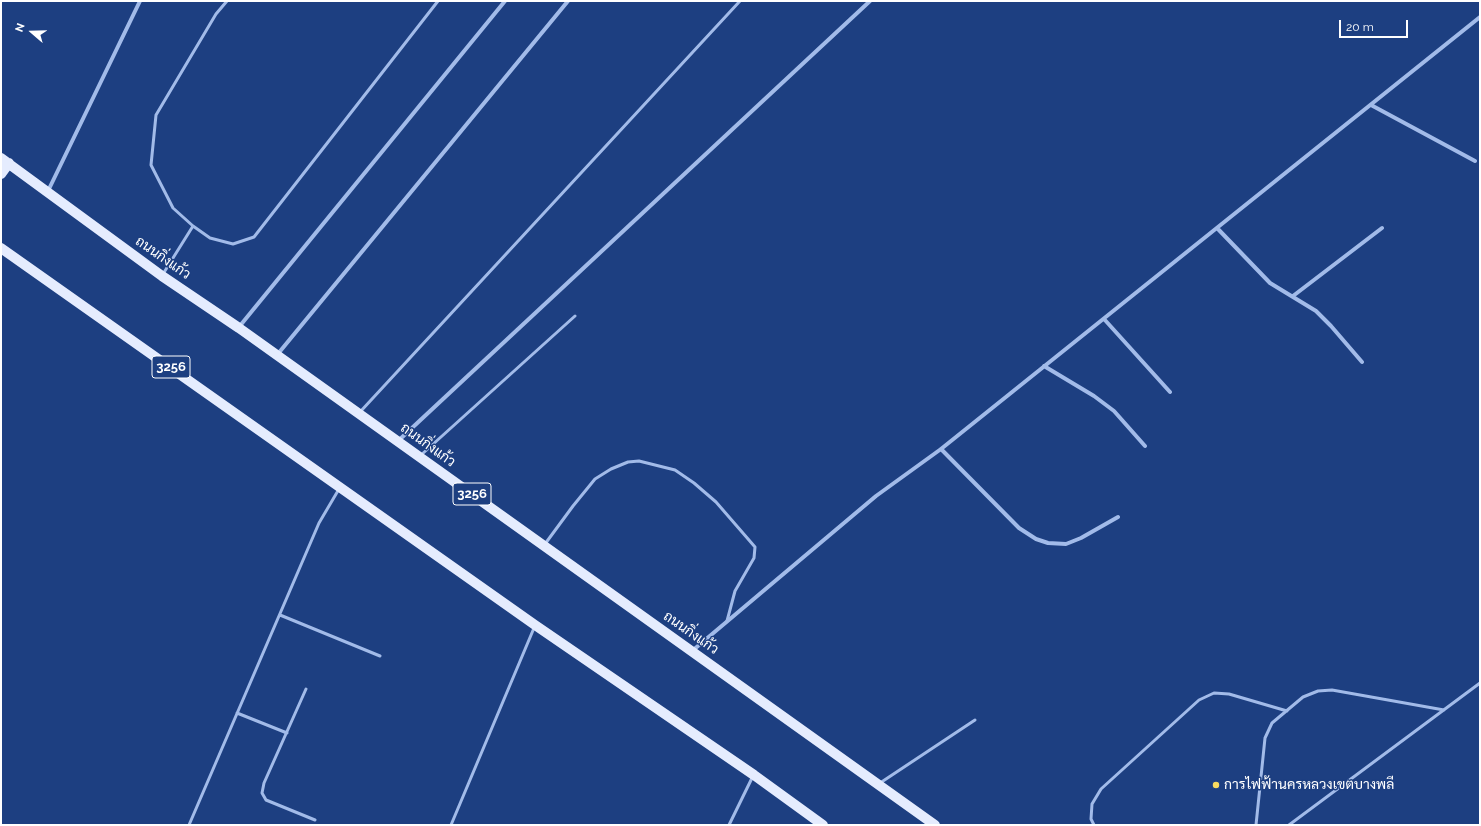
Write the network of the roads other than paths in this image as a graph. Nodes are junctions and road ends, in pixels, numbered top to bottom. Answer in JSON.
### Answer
{"nodes":[{"id":1,"x":140,"y":1,"type":"edge"},
{"id":2,"x":227,"y":1,"type":"edge"},
{"id":3,"x":438,"y":1,"type":"edge"},
{"id":4,"x":505,"y":1,"type":"edge"},
{"id":5,"x":568,"y":1,"type":"edge"},
{"id":6,"x":740,"y":1,"type":"edge"},
{"id":7,"x":870,"y":1,"type":"edge"},
{"id":8,"x":1480,"y":18,"type":"edge"},
{"id":9,"x":1372,"y":104,"type":"junction"},
{"id":10,"x":5,"y":161,"type":"edge"},
{"id":11,"x":1475,"y":161,"type":"dead end"},
{"id":12,"x":1,"y":174,"type":"edge"},
{"id":13,"x":48,"y":191,"type":"junction"},
{"id":14,"x":193,"y":226,"type":"junction"},
{"id":15,"x":1217,"y":228,"type":"junction"},
{"id":16,"x":1382,"y":228,"type":"dead end"},
{"id":17,"x":1,"y":248,"type":"edge"},
{"id":18,"x":162,"y":276,"type":"junction"},
{"id":19,"x":1293,"y":296,"type":"junction"},
{"id":20,"x":575,"y":316,"type":"dead end"},
{"id":21,"x":1104,"y":319,"type":"junction"},
{"id":22,"x":239,"y":328,"type":"junction"},
{"id":23,"x":277,"y":355,"type":"junction"},
{"id":24,"x":1362,"y":362,"type":"dead end"},
{"id":25,"x":1044,"y":366,"type":"junction"},
{"id":26,"x":1170,"y":392,"type":"dead end"},
{"id":27,"x":359,"y":413,"type":"junction"},
{"id":28,"x":398,"y":441,"type":"junction"},
{"id":29,"x":1145,"y":446,"type":"dead end"},
{"id":30,"x":941,"y":449,"type":"junction"},
{"id":31,"x":420,"y":457,"type":"junction"},
{"id":32,"x":340,"y":486,"type":"junction"},
{"id":33,"x":1118,"y":517,"type":"dead end"},
{"id":34,"x":544,"y":546,"type":"junction"},
{"id":35,"x":280,"y":615,"type":"junction"},
{"id":36,"x":727,"y":621,"type":"junction"},
{"id":37,"x":536,"y":625,"type":"junction"},
{"id":38,"x":692,"y":651,"type":"junction"},
{"id":39,"x":380,"y":656,"type":"dead end"},
{"id":40,"x":1480,"y":683,"type":"edge"},
{"id":41,"x":306,"y":689,"type":"dead end"},
{"id":42,"x":1287,"y":710,"type":"junction"},
{"id":43,"x":1444,"y":710,"type":"junction"},
{"id":44,"x":237,"y":713,"type":"junction"},
{"id":45,"x":975,"y":720,"type":"dead end"},
{"id":46,"x":287,"y":733,"type":"junction"},
{"id":47,"x":754,"y":775,"type":"junction"},
{"id":48,"x":878,"y":784,"type":"junction"},
{"id":49,"x":315,"y":820,"type":"dead end"},
{"id":50,"x":189,"y":825,"type":"edge"},
{"id":51,"x":451,"y":825,"type":"edge"},
{"id":52,"x":729,"y":825,"type":"edge"},
{"id":53,"x":822,"y":825,"type":"edge"},
{"id":54,"x":936,"y":825,"type":"edge"},
{"id":55,"x":1094,"y":825,"type":"edge"},
{"id":56,"x":1256,"y":825,"type":"edge"},
{"id":57,"x":1289,"y":825,"type":"edge"}],
"edges":[{"from":1,"to":13,"type":"street"},
{"from":2,"to":14,"type":"lane"},
{"from":3,"to":14,"type":"lane"},
{"from":4,"to":22,"type":"street"},
{"from":5,"to":23,"type":"street"},
{"from":6,"to":27,"type":"lane"},
{"from":7,"to":28,"type":"street"},
{"from":8,"to":9,"type":"street"},
{"from":9,"to":11,"type":"street"},
{"from":9,"to":15,"type":"street"},
{"from":10,"to":12,"type":"main road"},
{"from":10,"to":13,"type":"main road","name":"ถนนกิ่งแก้ว","number":"3256"},
{"from":13,"to":18,"type":"main road","name":"ถนนกิ่งแก้ว","number":"3256"},
{"from":14,"to":18,"type":"lane"},
{"from":15,"to":19,"type":"street"},
{"from":15,"to":21,"type":"street"},
{"from":16,"to":19,"type":"street"},
{"from":17,"to":32,"type":"main road","number":"3256"},
{"from":18,"to":22,"type":"main road","name":"ถนนกิ่งแก้ว","number":"3256"},
{"from":19,"to":24,"type":"street"},
{"from":20,"to":31,"type":"lane"},
{"from":21,"to":25,"type":"street"},
{"from":21,"to":26,"type":"street"},
{"from":22,"to":23,"type":"main road","name":"ถนนกิ่งแก้ว","number":"3256"},
{"from":23,"to":27,"type":"main road","name":"ถนนกิ่งแก้ว","number":"3256"},
{"from":25,"to":29,"type":"street"},
{"from":25,"to":30,"type":"street"},
{"from":27,"to":28,"type":"main road","name":"ถนนกิ่งแก้ว","number":"3256"},
{"from":28,"to":31,"type":"main road","name":"ถนนกิ่งแก้ว","number":"3256"},
{"from":30,"to":33,"type":"street"},
{"from":30,"to":36,"type":"street"},
{"from":31,"to":34,"type":"main road","name":"ถนนกิ่งแก้ว","number":"3256"},
{"from":32,"to":35,"type":"lane"},
{"from":32,"to":37,"type":"main road","number":"3256"},
{"from":34,"to":36,"type":"lane"},
{"from":34,"to":38,"type":"main road","name":"ถนนกิ่งแก้ว","number":"3256"},
{"from":35,"to":39,"type":"lane"},
{"from":35,"to":44,"type":"lane"},
{"from":36,"to":38,"type":"street"},
{"from":37,"to":47,"type":"main road","number":"3256"},
{"from":37,"to":51,"type":"lane"},
{"from":38,"to":48,"type":"main road","name":"ถนนกิ่งแก้ว","number":"3256"},
{"from":40,"to":43,"type":"lane"},
{"from":41,"to":46,"type":"lane"},
{"from":42,"to":43,"type":"lane"},
{"from":42,"to":55,"type":"lane"},
{"from":42,"to":56,"type":"lane"},
{"from":43,"to":57,"type":"lane"},
{"from":44,"to":46,"type":"lane"},
{"from":44,"to":50,"type":"lane"},
{"from":45,"to":48,"type":"lane"},
{"from":46,"to":49,"type":"lane"},
{"from":47,"to":52,"type":"lane"},
{"from":47,"to":53,"type":"main road","number":"3256"},
{"from":48,"to":54,"type":"main road","name":"ถนนกิ่งแก้ว","number":"3256"}]}
